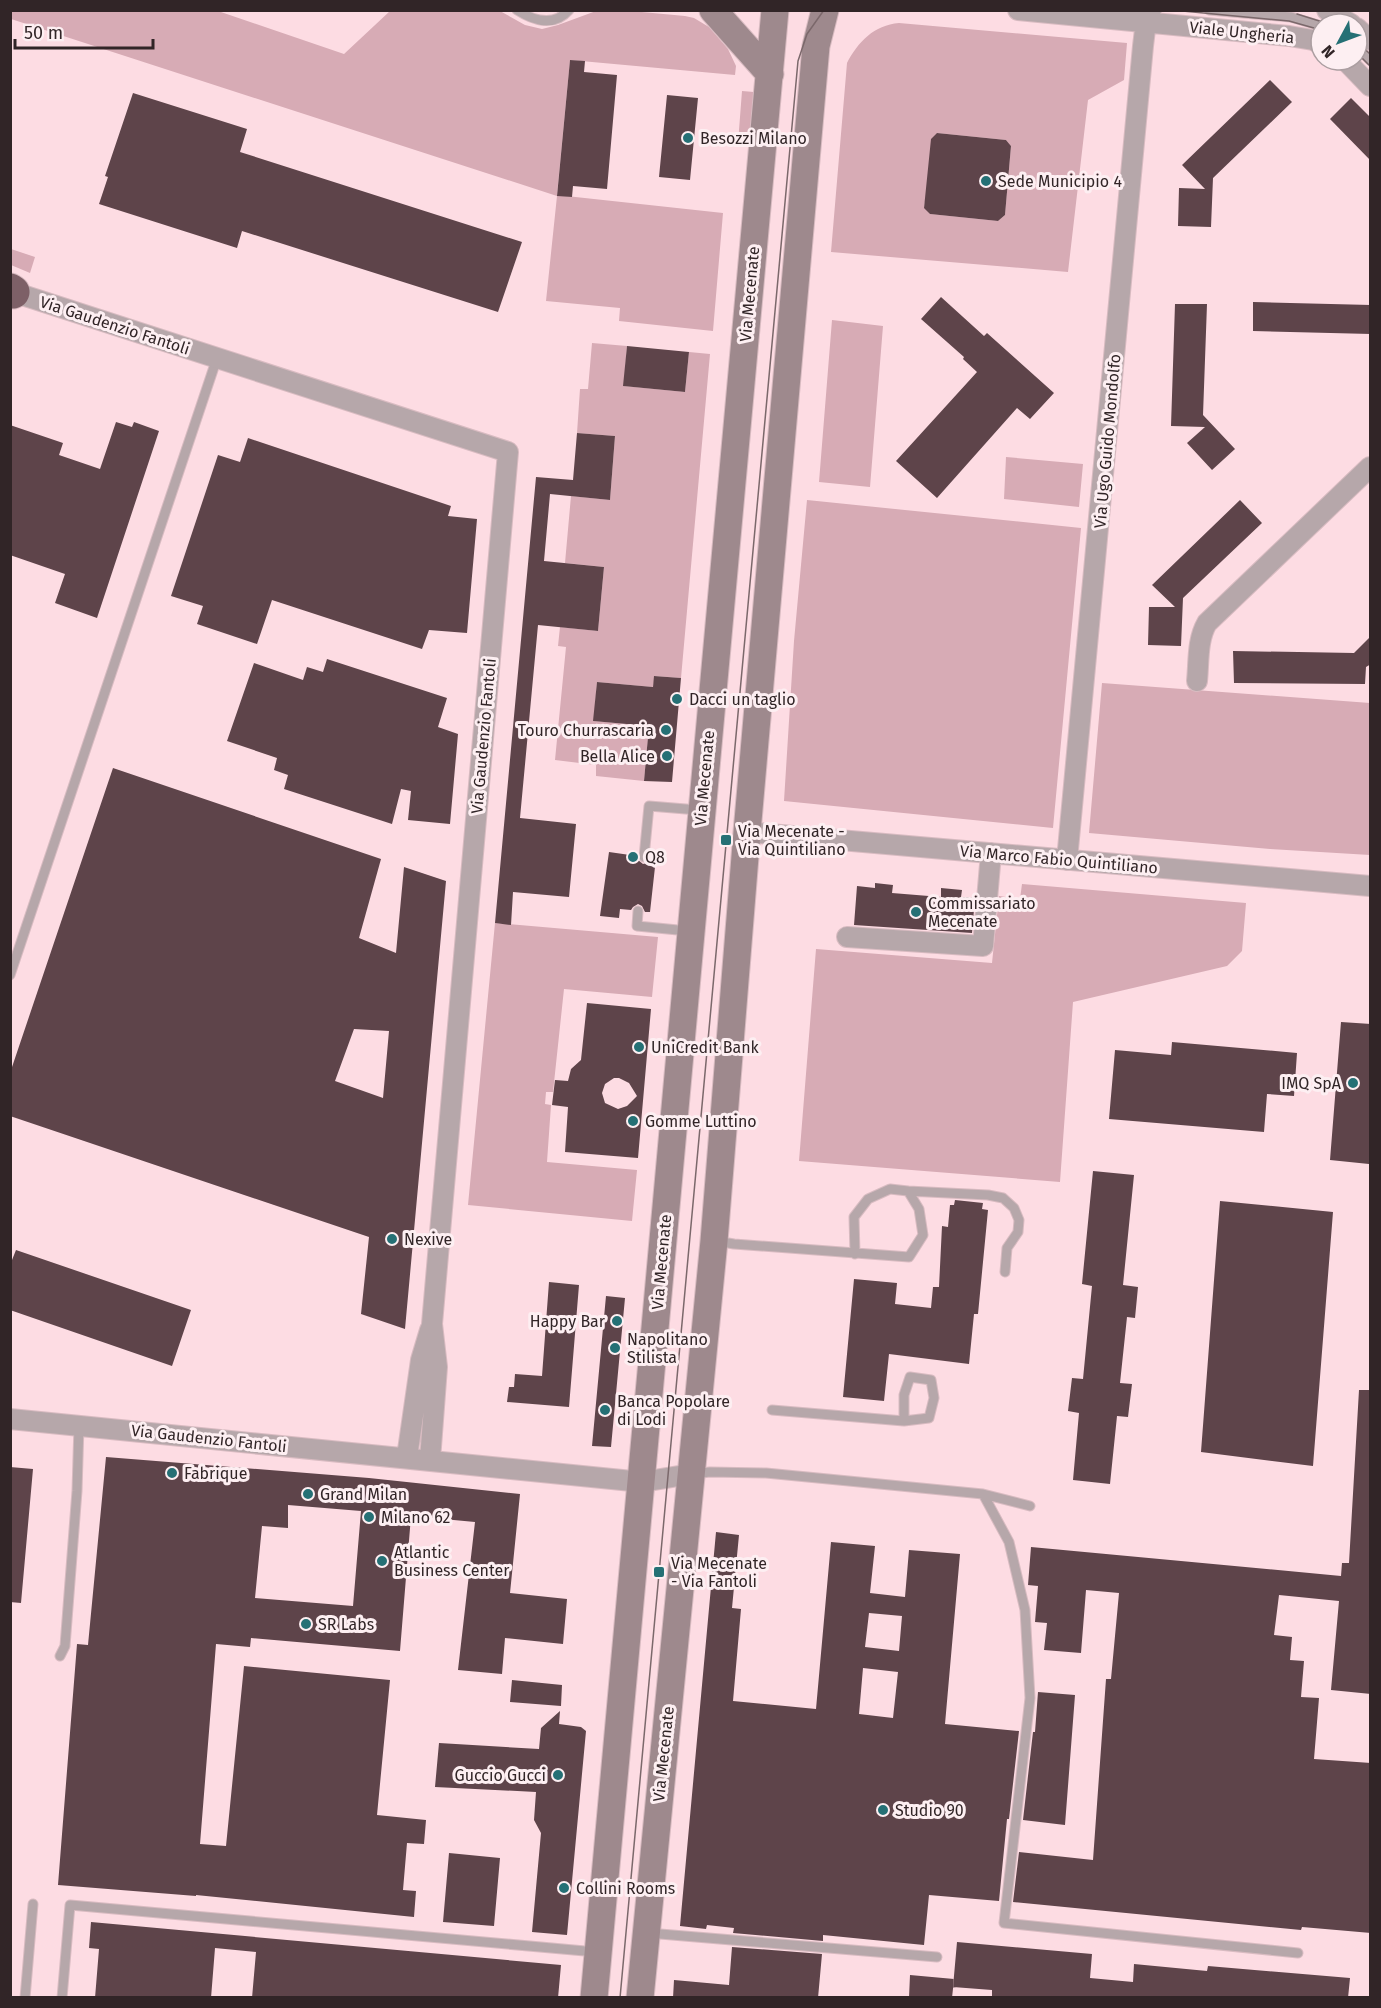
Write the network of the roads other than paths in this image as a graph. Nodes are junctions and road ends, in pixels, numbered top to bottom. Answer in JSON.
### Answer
{"nodes":[{"id":1,"x":517,"y":10,"type":"edge"},
{"id":2,"x":569,"y":10,"type":"edge"},
{"id":3,"x":713,"y":10,"type":"edge"},
{"id":4,"x":775,"y":10,"type":"edge"},
{"id":5,"x":825,"y":10,"type":"edge"},
{"id":6,"x":1018,"y":10,"type":"edge"},
{"id":7,"x":1185,"y":10,"type":"edge"},
{"id":8,"x":1209,"y":10,"type":"edge"},
{"id":9,"x":1149,"y":16,"type":"edge"},
{"id":10,"x":1309,"y":22,"type":"edge"},
{"id":11,"x":1309,"y":39,"type":"edge"},
{"id":12,"x":1357,"y":72,"type":"edge"},
{"id":13,"x":770,"y":74,"type":"junction"},
{"id":14,"x":1371,"y":86,"type":"edge"},
{"id":15,"x":11,"y":291,"type":"edge"},
{"id":16,"x":217,"y":358,"type":"junction"},
{"id":17,"x":1371,"y":467,"type":"edge"},
{"id":18,"x":1197,"y":681,"type":"dead end"},
{"id":19,"x":701,"y":810,"type":"junction"},
{"id":20,"x":747,"y":832,"type":"junction"},
{"id":21,"x":991,"y":853,"type":"junction"},
{"id":22,"x":644,"y":857,"type":"dead end"},
{"id":23,"x":1068,"y":860,"type":"junction"},
{"id":24,"x":1371,"y":886,"type":"edge"},
{"id":25,"x":638,"y":911,"type":"dead end"},
{"id":26,"x":690,"y":931,"type":"junction"},
{"id":27,"x":847,"y":937,"type":"dead end"},
{"id":28,"x":10,"y":975,"type":"edge"},
{"id":29,"x":908,"y":1191,"type":"junction"},
{"id":30,"x":714,"y":1241,"type":"junction"},
{"id":31,"x":855,"y":1254,"type":"junction"},
{"id":32,"x":1005,"y":1272,"type":"dead end"},
{"id":33,"x":432,"y":1324,"type":"junction"},
{"id":34,"x":772,"y":1410,"type":"dead end"},
{"id":35,"x":10,"y":1419,"type":"edge"},
{"id":36,"x":904,"y":1421,"type":"junction"},
{"id":37,"x":79,"y":1425,"type":"junction"},
{"id":38,"x":407,"y":1457,"type":"junction"},
{"id":39,"x":430,"y":1460,"type":"junction"},
{"id":40,"x":691,"y":1474,"type":"junction"},
{"id":41,"x":642,"y":1482,"type":"junction"},
{"id":42,"x":983,"y":1494,"type":"junction"},
{"id":43,"x":1030,"y":1506,"type":"dead end"},
{"id":44,"x":63,"y":1653,"type":"dead end"},
{"id":45,"x":33,"y":1904,"type":"dead end"},
{"id":46,"x":645,"y":1932,"type":"junction"},
{"id":47,"x":599,"y":1952,"type":"junction"},
{"id":48,"x":1298,"y":1953,"type":"dead end"},
{"id":49,"x":937,"y":1957,"type":"dead end"},
{"id":50,"x":26,"y":1998,"type":"edge"},
{"id":51,"x":62,"y":1998,"type":"edge"},
{"id":52,"x":594,"y":1998,"type":"edge"},
{"id":53,"x":640,"y":1998,"type":"edge"}],
"edges":[{"from":1,"to":2,"type":"lane"},
{"from":3,"to":13,"type":"main road"},
{"from":4,"to":13,"type":"main road","name":"Via Mecenate"},
{"from":5,"to":20,"type":"main road","name":"Via Mecenate"},
{"from":6,"to":9,"type":"street","name":"Viale Ungheria"},
{"from":7,"to":9,"type":"street"},
{"from":8,"to":10,"type":"lane","name":"Viale Ungheria"},
{"from":9,"to":11,"type":"street","name":"Viale Ungheria"},
{"from":9,"to":23,"type":"street","name":"Via Ugo Guido Mondolfo"},
{"from":12,"to":14,"type":"street"},
{"from":13,"to":19,"type":"main road","name":"Via Mecenate"},
{"from":15,"to":16,"type":"street","name":"Via Gaudenzio Fantoli"},
{"from":16,"to":28,"type":"lane"},
{"from":16,"to":33,"type":"street","name":"Via Gaudenzio Fantoli"},
{"from":17,"to":18,"type":"street"},
{"from":19,"to":22,"type":"lane"},
{"from":19,"to":26,"type":"main road","name":"Via Mecenate"},
{"from":20,"to":21,"type":"street","name":"Via Marco Fabio Quintiliano"},
{"from":20,"to":30,"type":"main road","name":"Via Mecenate"},
{"from":21,"to":23,"type":"street","name":"Via Marco Fabio Quintiliano"},
{"from":21,"to":27,"type":"street"},
{"from":23,"to":24,"type":"street","name":"Via Marco Fabio Quintiliano"},
{"from":25,"to":26,"type":"lane"},
{"from":26,"to":41,"type":"main road","name":"Via Mecenate"},
{"from":29,"to":31,"type":"lane"},
{"from":29,"to":31,"type":"lane"},
{"from":29,"to":32,"type":"lane"},
{"from":30,"to":31,"type":"lane"},
{"from":30,"to":40,"type":"main road","name":"Via Mecenate"},
{"from":33,"to":38,"type":"street","name":"Via Gaudenzio Fantoli"},
{"from":33,"to":39,"type":"street","name":"Via Gaudenzio Fantoli"},
{"from":34,"to":36,"type":"lane"},
{"from":35,"to":37,"type":"street","name":"Via Gaudenzio Fantoli"},
{"from":36,"to":36,"type":"lane"},
{"from":37,"to":38,"type":"street","name":"Via Gaudenzio Fantoli"},
{"from":37,"to":44,"type":"lane"},
{"from":38,"to":39,"type":"street","name":"Via Gaudenzio Fantoli"},
{"from":39,"to":41,"type":"street","name":"Via Gaudenzio Fantoli"},
{"from":40,"to":41,"type":"street"},
{"from":40,"to":42,"type":"lane"},
{"from":40,"to":46,"type":"main road","name":"Via Mecenate"},
{"from":41,"to":47,"type":"main road","name":"Via Mecenate"},
{"from":42,"to":43,"type":"lane"},
{"from":42,"to":48,"type":"lane"},
{"from":45,"to":50,"type":"lane"},
{"from":46,"to":49,"type":"lane"},
{"from":46,"to":53,"type":"main road","name":"Via Mecenate"},
{"from":47,"to":51,"type":"lane"},
{"from":47,"to":52,"type":"main road","name":"Via Mecenate"}]}
